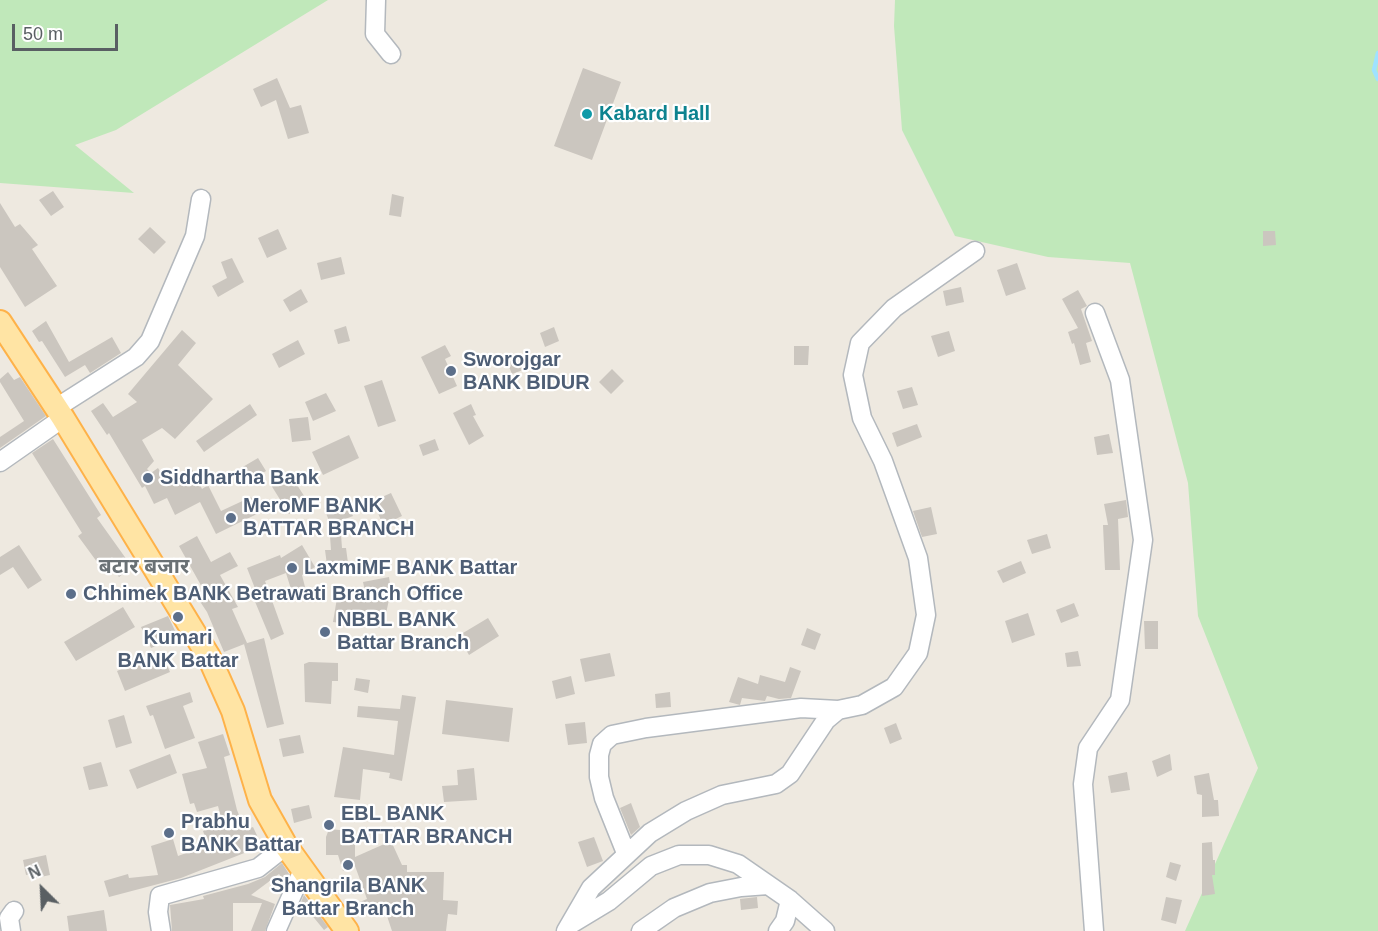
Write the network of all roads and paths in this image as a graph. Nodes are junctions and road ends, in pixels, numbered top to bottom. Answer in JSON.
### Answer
{"nodes":[{"id":1,"x":376,"y":0,"type":"edge"},
{"id":2,"x":391,"y":54,"type":"dead end"},
{"id":3,"x":201,"y":199,"type":"dead end"},
{"id":4,"x":975,"y":251,"type":"dead end"},
{"id":5,"x":1095,"y":313,"type":"dead end"},
{"id":6,"x":0,"y":322,"type":"edge"},
{"id":7,"x":60,"y":413,"type":"junction"},
{"id":8,"x":0,"y":462,"type":"edge"},
{"id":9,"x":838,"y":710,"type":"junction"},
{"id":10,"x":286,"y":846,"type":"junction"},
{"id":11,"x":626,"y":853,"type":"junction"},
{"id":12,"x":303,"y":870,"type":"junction"},
{"id":13,"x":768,"y":885,"type":"junction"},
{"id":14,"x":790,"y":900,"type":"junction"},
{"id":15,"x":14,"y":911,"type":"dead end"},
{"id":16,"x":568,"y":928,"type":"edge"},
{"id":17,"x":11,"y":931,"type":"edge"},
{"id":18,"x":161,"y":931,"type":"edge"},
{"id":19,"x":276,"y":931,"type":"edge"},
{"id":20,"x":347,"y":931,"type":"edge"},
{"id":21,"x":641,"y":931,"type":"edge"},
{"id":22,"x":778,"y":931,"type":"edge"},
{"id":23,"x":825,"y":931,"type":"edge"},
{"id":24,"x":1094,"y":931,"type":"edge"}],
"edges":[{"from":1,"to":2,"type":"street"},
{"from":3,"to":7,"type":"street"},
{"from":4,"to":9,"type":"street"},
{"from":5,"to":24,"type":"street"},
{"from":6,"to":7,"type":"main road"},
{"from":7,"to":8,"type":"street"},
{"from":7,"to":10,"type":"main road"},
{"from":9,"to":11,"type":"street"},
{"from":9,"to":11,"type":"street"},
{"from":10,"to":12,"type":"main road"},
{"from":10,"to":18,"type":"street"},
{"from":11,"to":16,"type":"street"},
{"from":12,"to":19,"type":"street"},
{"from":12,"to":20,"type":"main road"},
{"from":13,"to":14,"type":"street"},
{"from":13,"to":16,"type":"street"},
{"from":13,"to":21,"type":"street"},
{"from":14,"to":22,"type":"street"},
{"from":14,"to":23,"type":"street"},
{"from":15,"to":17,"type":"street"}]}
